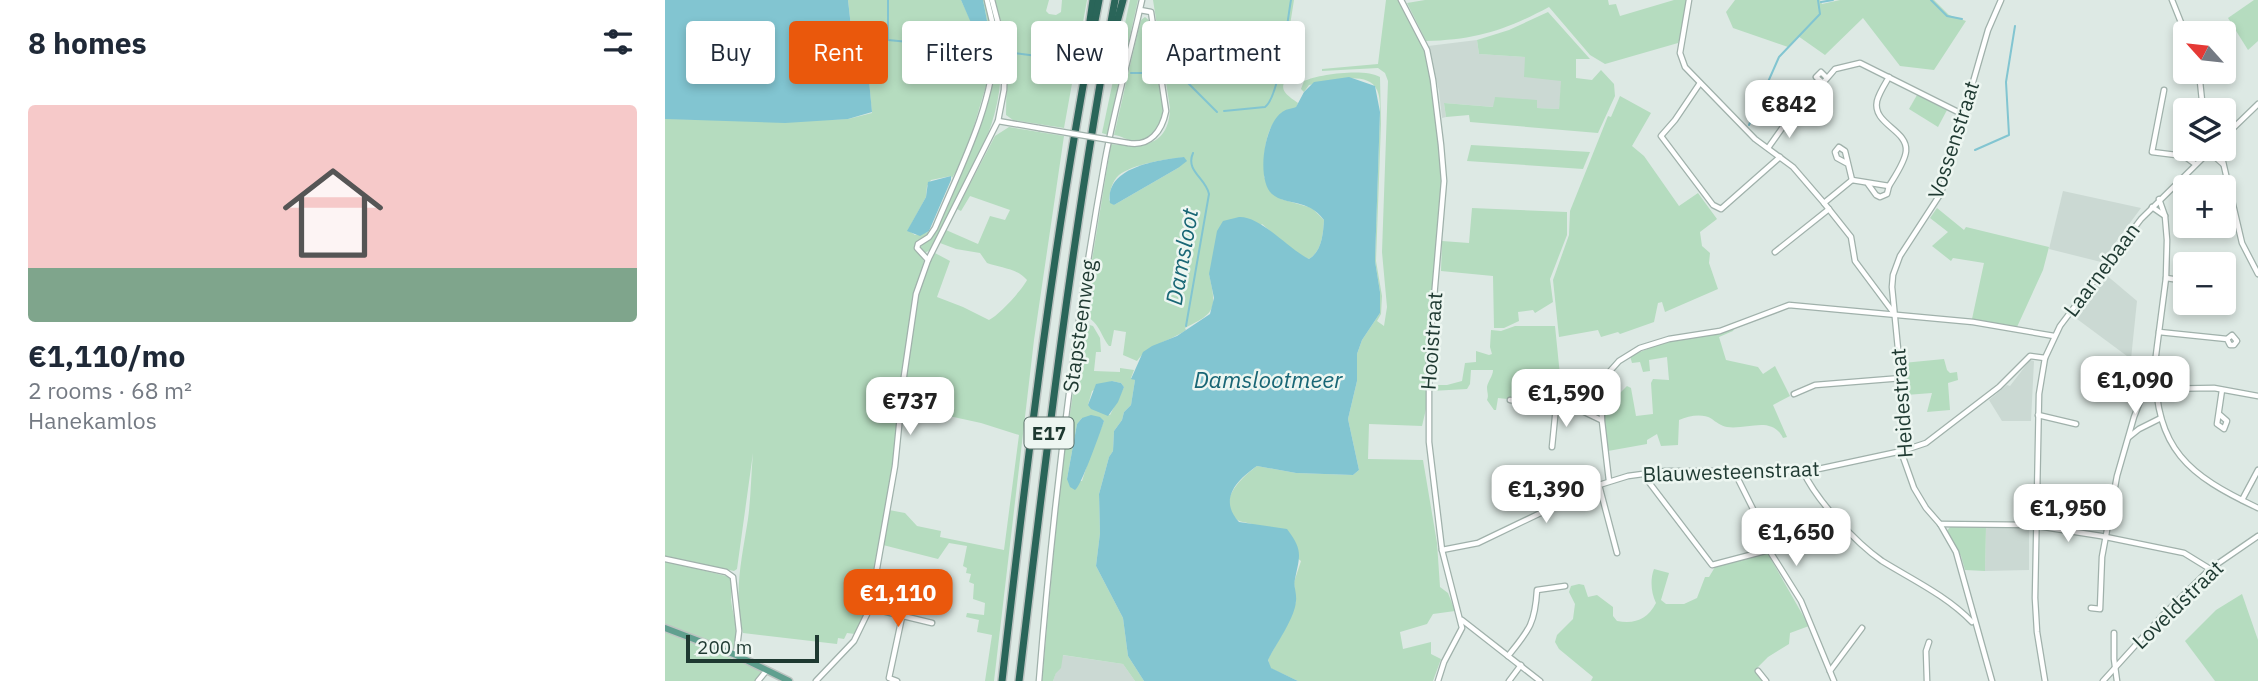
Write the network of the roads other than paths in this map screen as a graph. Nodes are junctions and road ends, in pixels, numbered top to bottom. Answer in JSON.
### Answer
{"nodes":[{"id":1,"x":987,"y":0,"type":"edge"},
{"id":2,"x":992,"y":0,"type":"edge"},
{"id":3,"x":1092,"y":0,"type":"edge"},
{"id":4,"x":1099,"y":0,"type":"edge"},
{"id":5,"x":1115,"y":0,"type":"edge"},
{"id":6,"x":1123,"y":0,"type":"edge"},
{"id":7,"x":1142,"y":0,"type":"edge"},
{"id":8,"x":1401,"y":0,"type":"edge"},
{"id":9,"x":1689,"y":0,"type":"edge"},
{"id":10,"x":2001,"y":0,"type":"edge"},
{"id":11,"x":2172,"y":0,"type":"edge"},
{"id":12,"x":1140,"y":10,"type":"junction"},
{"id":13,"x":1089,"y":21,"type":"edge"},
{"id":14,"x":1095,"y":21,"type":"edge"},
{"id":15,"x":1111,"y":21,"type":"edge"},
{"id":16,"x":1116,"y":21,"type":"edge"},
{"id":17,"x":2180,"y":21,"type":"edge"},
{"id":18,"x":1889,"y":77,"type":"junction"},
{"id":19,"x":1827,"y":78,"type":"dead end"},
{"id":20,"x":1700,"y":83,"type":"junction"},
{"id":21,"x":1084,"y":84,"type":"edge"},
{"id":22,"x":1100,"y":84,"type":"edge"},
{"id":23,"x":2164,"y":90,"type":"dead end"},
{"id":24,"x":2258,"y":104,"type":"edge"},
{"id":25,"x":1964,"y":116,"type":"junction"},
{"id":26,"x":1790,"y":117,"type":"dead end"},
{"id":27,"x":998,"y":121,"type":"junction"},
{"id":28,"x":2236,"y":125,"type":"edge"},
{"id":29,"x":1767,"y":148,"type":"junction"},
{"id":30,"x":1780,"y":158,"type":"junction"},
{"id":31,"x":2198,"y":161,"type":"edge"},
{"id":32,"x":2220,"y":161,"type":"edge"},
{"id":33,"x":2222,"y":161,"type":"edge"},
{"id":34,"x":1848,"y":164,"type":"dead end"},
{"id":35,"x":2195,"y":164,"type":"junction"},
{"id":36,"x":2223,"y":164,"type":"junction"},
{"id":37,"x":1852,"y":180,"type":"junction"},
{"id":38,"x":1867,"y":183,"type":"junction"},
{"id":39,"x":1889,"y":186,"type":"junction"},
{"id":40,"x":2159,"y":199,"type":"junction"},
{"id":41,"x":1824,"y":203,"type":"junction"},
{"id":42,"x":2151,"y":207,"type":"junction"},
{"id":43,"x":1829,"y":209,"type":"junction"},
{"id":44,"x":2165,"y":216,"type":"junction"},
{"id":45,"x":1775,"y":252,"type":"dead end"},
{"id":46,"x":2258,"y":258,"type":"edge"},
{"id":47,"x":928,"y":260,"type":"junction"},
{"id":48,"x":2251,"y":262,"type":"junction"},
{"id":49,"x":2258,"y":274,"type":"edge"},
{"id":50,"x":2166,"y":278,"type":"junction"},
{"id":51,"x":2173,"y":279,"type":"edge"},
{"id":52,"x":1896,"y":315,"type":"junction"},
{"id":53,"x":2159,"y":332,"type":"junction"},
{"id":54,"x":2054,"y":336,"type":"junction"},
{"id":55,"x":2227,"y":340,"type":"dead end"},
{"id":56,"x":2043,"y":357,"type":"junction"},
{"id":57,"x":2155,"y":363,"type":"junction"},
{"id":58,"x":1902,"y":378,"type":"junction"},
{"id":59,"x":2105,"y":378,"type":"dead end"},
{"id":60,"x":2145,"y":389,"type":"junction"},
{"id":61,"x":2155,"y":389,"type":"junction"},
{"id":62,"x":2223,"y":390,"type":"junction"},
{"id":63,"x":1794,"y":394,"type":"dead end"},
{"id":64,"x":2258,"y":396,"type":"edge"},
{"id":65,"x":1510,"y":400,"type":"dead end"},
{"id":66,"x":1556,"y":407,"type":"junction"},
{"id":67,"x":2218,"y":414,"type":"dead end"},
{"id":68,"x":2038,"y":415,"type":"junction"},
{"id":69,"x":2161,"y":418,"type":"junction"},
{"id":70,"x":1602,"y":421,"type":"junction"},
{"id":71,"x":2076,"y":424,"type":"dead end"},
{"id":72,"x":2127,"y":440,"type":"junction"},
{"id":73,"x":1552,"y":447,"type":"dead end"},
{"id":74,"x":1902,"y":452,"type":"junction"},
{"id":75,"x":2258,"y":470,"type":"edge"},
{"id":76,"x":1734,"y":471,"type":"junction"},
{"id":77,"x":1803,"y":471,"type":"junction"},
{"id":78,"x":1646,"y":473,"type":"junction"},
{"id":79,"x":1609,"y":481,"type":"junction"},
{"id":80,"x":1599,"y":485,"type":"junction"},
{"id":81,"x":2242,"y":500,"type":"junction"},
{"id":82,"x":2258,"y":508,"type":"edge"},
{"id":83,"x":1940,"y":524,"type":"junction"},
{"id":84,"x":2036,"y":526,"type":"junction"},
{"id":85,"x":2258,"y":536,"type":"edge"},
{"id":86,"x":2106,"y":537,"type":"junction"},
{"id":87,"x":1442,"y":550,"type":"junction"},
{"id":88,"x":1769,"y":550,"type":"junction"},
{"id":89,"x":1617,"y":553,"type":"dead end"},
{"id":90,"x":665,"y":559,"type":"edge"},
{"id":91,"x":2210,"y":569,"type":"junction"},
{"id":92,"x":1565,"y":586,"type":"dead end"},
{"id":93,"x":1970,"y":606,"type":"junction"},
{"id":94,"x":870,"y":608,"type":"junction"},
{"id":95,"x":1959,"y":608,"type":"junction"},
{"id":96,"x":2091,"y":608,"type":"dead end"},
{"id":97,"x":902,"y":617,"type":"junction"},
{"id":98,"x":1461,"y":620,"type":"junction"},
{"id":99,"x":932,"y":623,"type":"dead end"},
{"id":100,"x":1974,"y":625,"type":"junction"},
{"id":101,"x":665,"y":628,"type":"edge"},
{"id":102,"x":1863,"y":628,"type":"dead end"},
{"id":103,"x":2114,"y":633,"type":"dead end"},
{"id":104,"x":1929,"y":642,"type":"dead end"},
{"id":105,"x":736,"y":655,"type":"junction"},
{"id":106,"x":1508,"y":656,"type":"junction"},
{"id":107,"x":1521,"y":665,"type":"junction"},
{"id":108,"x":2115,"y":667,"type":"junction"},
{"id":109,"x":767,"y":670,"type":"junction"},
{"id":110,"x":1758,"y":671,"type":"dead end"},
{"id":111,"x":1829,"y":672,"type":"junction"},
{"id":112,"x":2105,"y":680,"type":"edge"},
{"id":113,"x":758,"y":681,"type":"edge"},
{"id":114,"x":789,"y":681,"type":"edge"},
{"id":115,"x":816,"y":681,"type":"edge"},
{"id":116,"x":897,"y":681,"type":"edge"},
{"id":117,"x":1002,"y":681,"type":"edge"},
{"id":118,"x":1019,"y":681,"type":"edge"},
{"id":119,"x":1039,"y":681,"type":"edge"},
{"id":120,"x":1438,"y":681,"type":"edge"},
{"id":121,"x":1509,"y":681,"type":"edge"},
{"id":122,"x":1539,"y":681,"type":"edge"},
{"id":123,"x":1766,"y":681,"type":"edge"},
{"id":124,"x":1834,"y":681,"type":"edge"},
{"id":125,"x":1927,"y":681,"type":"edge"},
{"id":126,"x":1992,"y":681,"type":"edge"},
{"id":127,"x":2045,"y":681,"type":"edge"},
{"id":128,"x":2117,"y":681,"type":"edge"}],
"edges":[{"from":1,"to":47,"type":"street"},
{"from":2,"to":27,"type":"street"},
{"from":3,"to":13,"type":"highway"},
{"from":4,"to":14,"type":"highway","number":"E17"},
{"from":5,"to":15,"type":"highway","number":"E17"},
{"from":6,"to":16,"type":"highway"},
{"from":7,"to":12,"type":"street","name":"Stapsteenweg"},
{"from":8,"to":87,"type":"street","name":"Hooistraat"},
{"from":9,"to":20,"type":"street"},
{"from":10,"to":25,"type":"street","name":"Vossenstraat"},
{"from":11,"to":17,"type":"street"},
{"from":12,"to":27,"type":"street","bridge":true},
{"from":12,"to":119,"type":"street","name":"Stapsteenweg"},
{"from":18,"to":19,"type":"street"},
{"from":18,"to":25,"type":"street"},
{"from":18,"to":39,"type":"street"},
{"from":20,"to":29,"type":"street"},
{"from":20,"to":30,"type":"street"},
{"from":21,"to":117,"type":"highway","number":"E17"},
{"from":22,"to":118,"type":"highway","number":"E17"},
{"from":23,"to":35,"type":"street"},
{"from":24,"to":28,"type":"street"},
{"from":25,"to":52,"type":"street","name":"Vossenstraat"},
{"from":26,"to":29,"type":"street"},
{"from":27,"to":47,"type":"street"},
{"from":29,"to":30,"type":"street"},
{"from":30,"to":41,"type":"street"},
{"from":31,"to":35,"type":"street","name":"Laarnebaan"},
{"from":32,"to":36,"type":"street"},
{"from":33,"to":36,"type":"street"},
{"from":34,"to":37,"type":"street"},
{"from":35,"to":40,"type":"street","name":"Laarnebaan"},
{"from":36,"to":48,"type":"street"},
{"from":37,"to":38,"type":"street"},
{"from":37,"to":41,"type":"street"},
{"from":38,"to":39,"type":"street"},
{"from":38,"to":39,"type":"street"},
{"from":40,"to":42,"type":"street","name":"Laarnebaan"},
{"from":40,"to":44,"type":"street"},
{"from":41,"to":43,"type":"street"},
{"from":42,"to":44,"type":"street"},
{"from":42,"to":54,"type":"street","name":"Laarnebaan"},
{"from":43,"to":45,"type":"street"},
{"from":43,"to":52,"type":"street"},
{"from":44,"to":50,"type":"street"},
{"from":46,"to":48,"type":"street"},
{"from":47,"to":94,"type":"street"},
{"from":48,"to":49,"type":"street"},
{"from":50,"to":51,"type":"street"},
{"from":50,"to":53,"type":"street"},
{"from":52,"to":54,"type":"street"},
{"from":52,"to":58,"type":"street","name":"Heidestraat"},
{"from":52,"to":70,"type":"street"},
{"from":53,"to":55,"type":"street"},
{"from":53,"to":57,"type":"street"},
{"from":54,"to":56,"type":"street","name":"Laarnebaan"},
{"from":56,"to":68,"type":"street","name":"Laarnebaan"},
{"from":56,"to":74,"type":"street","name":"Blauwesteenstraat"},
{"from":57,"to":60,"type":"street"},
{"from":57,"to":61,"type":"street"},
{"from":58,"to":63,"type":"street"},
{"from":58,"to":74,"type":"street","name":"Heidestraat"},
{"from":59,"to":60,"type":"street"},
{"from":60,"to":72,"type":"street"},
{"from":61,"to":62,"type":"street"},
{"from":61,"to":69,"type":"street"},
{"from":62,"to":64,"type":"street"},
{"from":62,"to":67,"type":"street"},
{"from":65,"to":66,"type":"street"},
{"from":66,"to":70,"type":"street"},
{"from":66,"to":73,"type":"street"},
{"from":68,"to":71,"type":"street"},
{"from":68,"to":84,"type":"street","name":"Laarnebaan"},
{"from":69,"to":72,"type":"street"},
{"from":69,"to":81,"type":"street"},
{"from":70,"to":79,"type":"street"},
{"from":72,"to":86,"type":"street"},
{"from":74,"to":77,"type":"street","name":"Blauwesteenstraat"},
{"from":74,"to":83,"type":"street","name":"Heidestraat"},
{"from":75,"to":81,"type":"street"},
{"from":76,"to":77,"type":"street","name":"Blauwesteenstraat"},
{"from":76,"to":78,"type":"street","name":"Blauwesteenstraat"},
{"from":76,"to":88,"type":"street"},
{"from":77,"to":95,"type":"street"},
{"from":78,"to":79,"type":"street","name":"Blauwesteenstraat"},
{"from":78,"to":88,"type":"street"},
{"from":79,"to":80,"type":"street","name":"Blauwesteenstraat"},
{"from":80,"to":87,"type":"street","name":"Blauwesteenstraat"},
{"from":80,"to":89,"type":"street"},
{"from":81,"to":82,"type":"street"},
{"from":83,"to":84,"type":"street"},
{"from":83,"to":93,"type":"street","name":"Heidestraat"},
{"from":84,"to":86,"type":"street"},
{"from":84,"to":127,"type":"street","name":"Laarnebaan"},
{"from":85,"to":91,"type":"street","name":"Loveldstraat"},
{"from":86,"to":91,"type":"street"},
{"from":86,"to":96,"type":"street"},
{"from":87,"to":98,"type":"street","name":"Hooistraat"},
{"from":88,"to":111,"type":"street"},
{"from":90,"to":105,"type":"street"},
{"from":91,"to":108,"type":"street","name":"Loveldstraat"},
{"from":92,"to":106,"type":"street"},
{"from":93,"to":95,"type":"street"},
{"from":93,"to":100,"type":"street","name":"Heidestraat"},
{"from":94,"to":97,"type":"street"},
{"from":94,"to":115,"type":"street"},
{"from":95,"to":100,"type":"street"},
{"from":97,"to":99,"type":"street"},
{"from":97,"to":116,"type":"street"},
{"from":98,"to":106,"type":"street"},
{"from":98,"to":120,"type":"street"},
{"from":100,"to":126,"type":"street","name":"Heidestraat"},
{"from":101,"to":105,"type":"main road"},
{"from":102,"to":111,"type":"street"},
{"from":103,"to":108,"type":"street"},
{"from":104,"to":125,"type":"street"},
{"from":105,"to":109,"type":"main road"},
{"from":106,"to":107,"type":"street"},
{"from":107,"to":121,"type":"street"},
{"from":107,"to":122,"type":"street"},
{"from":108,"to":112,"type":"street","name":"Loveldstraat"},
{"from":108,"to":128,"type":"street"},
{"from":109,"to":113,"type":"street"},
{"from":109,"to":114,"type":"main road"},
{"from":110,"to":123,"type":"street"},
{"from":111,"to":124,"type":"street"}]}
